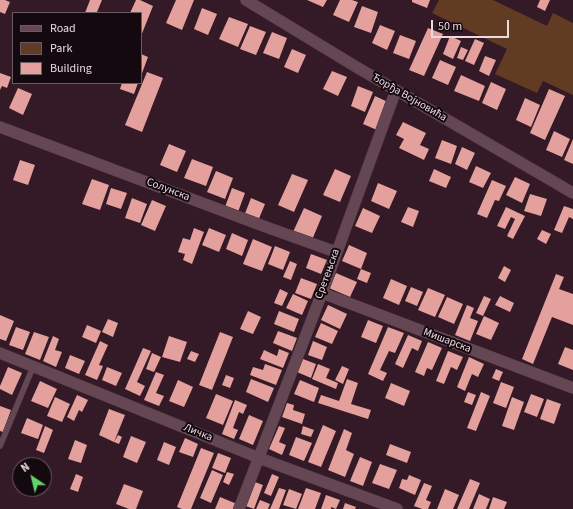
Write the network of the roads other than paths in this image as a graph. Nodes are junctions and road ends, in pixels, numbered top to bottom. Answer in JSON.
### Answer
{"nodes":[{"id":1,"x":246,"y":0,"type":"edge"},
{"id":2,"x":396,"y":90,"type":"junction"},
{"id":3,"x":0,"y":127,"type":"edge"},
{"id":4,"x":573,"y":192,"type":"edge"},
{"id":5,"x":336,"y":252,"type":"junction"},
{"id":6,"x":322,"y":293,"type":"junction"},
{"id":7,"x":0,"y":353,"type":"edge"},
{"id":8,"x":33,"y":366,"type":"junction"},
{"id":9,"x":573,"y":388,"type":"edge"},
{"id":10,"x":0,"y":446,"type":"edge"},
{"id":11,"x":259,"y":458,"type":"junction"},
{"id":12,"x":239,"y":509,"type":"edge"},
{"id":13,"x":397,"y":509,"type":"edge"}],
"edges":[{"from":1,"to":2,"type":"street","name":"Ђорђа Војновића"},
{"from":2,"to":4,"type":"street","name":"Ђорђа Војновића"},
{"from":2,"to":5,"type":"street","name":"Сретењска"},
{"from":3,"to":5,"type":"street","name":"Солунска"},
{"from":5,"to":6,"type":"street","name":"Сретењска"},
{"from":6,"to":9,"type":"street","name":"Мишарска"},
{"from":6,"to":11,"type":"street","name":"Сретењска"},
{"from":7,"to":8,"type":"street","name":"Личка"},
{"from":8,"to":10,"type":"lane"},
{"from":8,"to":11,"type":"street","name":"Личка"},
{"from":11,"to":12,"type":"street","name":"Сретењска"},
{"from":11,"to":13,"type":"street","name":"Личка"}]}
